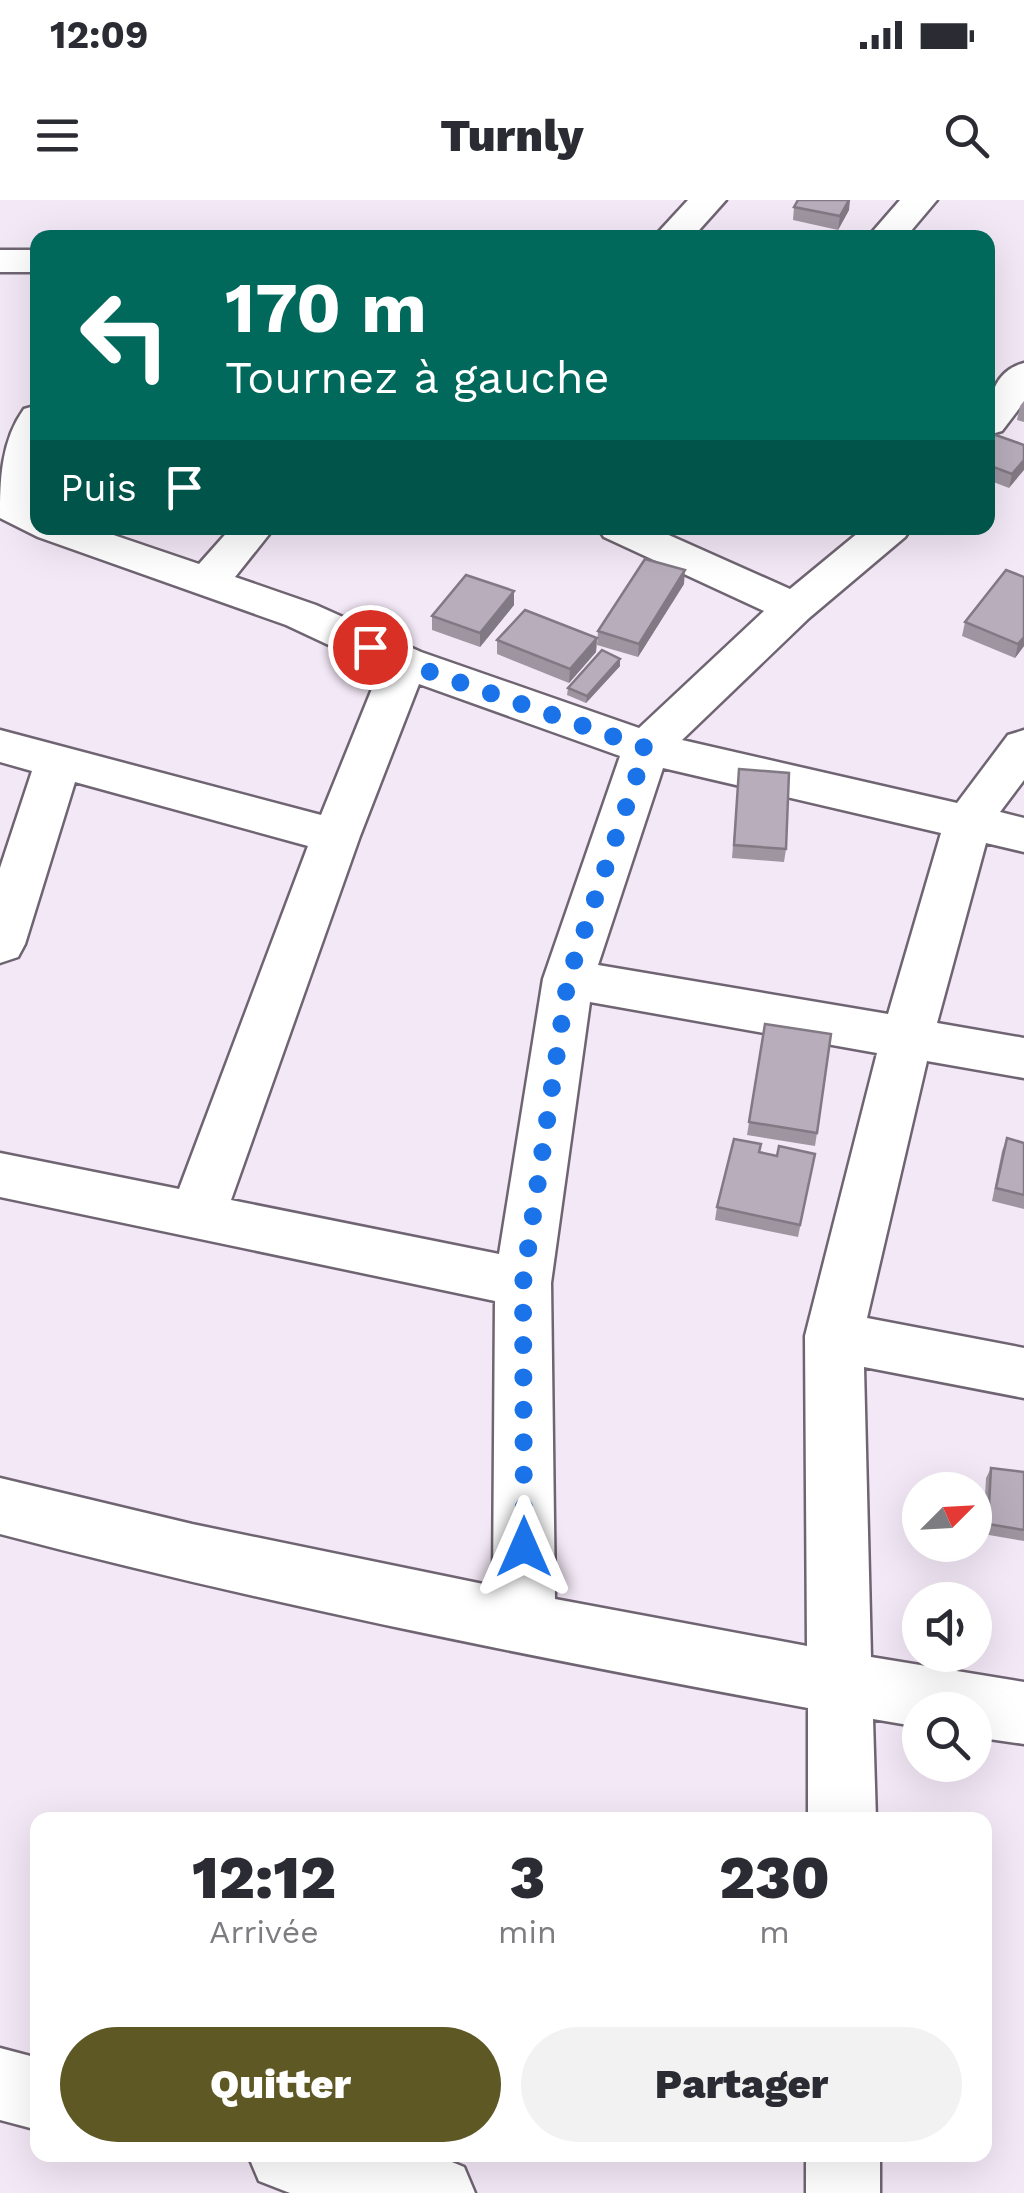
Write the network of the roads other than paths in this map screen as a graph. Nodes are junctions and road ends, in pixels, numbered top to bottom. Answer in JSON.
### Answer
{"nodes":[{"id":1,"x":708,"y":200,"type":"edge"},
{"id":2,"x":919,"y":200,"type":"edge"},
{"id":3,"x":679,"y":230,"type":"edge"},
{"id":4,"x":892,"y":230,"type":"edge"},
{"id":5,"x":0,"y":261,"type":"edge"},
{"id":6,"x":30,"y":262,"type":"edge"},
{"id":7,"x":995,"y":355,"type":"edge"},
{"id":8,"x":1024,"y":361,"type":"edge"},
{"id":9,"x":1024,"y":375,"type":"edge"},
{"id":10,"x":995,"y":413,"type":"edge"},
{"id":11,"x":30,"y":441,"type":"edge"},
{"id":12,"x":30,"y":517,"type":"edge"},
{"id":13,"x":73,"y":535,"type":"edge"},
{"id":14,"x":247,"y":535,"type":"edge"},
{"id":15,"x":634,"y":535,"type":"edge"},
{"id":16,"x":882,"y":535,"type":"edge"},
{"id":17,"x":208,"y":582,"type":"junction"},
{"id":18,"x":794,"y":608,"type":"junction"},
{"id":19,"x":405,"y":663,"type":"junction"},
{"id":20,"x":0,"y":746,"type":"edge"},
{"id":21,"x":1024,"y":746,"type":"edge"},
{"id":22,"x":646,"y":748,"type":"junction"},
{"id":23,"x":58,"y":762,"type":"junction"},
{"id":24,"x":968,"y":822,"type":"junction"},
{"id":25,"x":336,"y":836,"type":"junction"},
{"id":26,"x":1024,"y":836,"type":"edge"},
{"id":27,"x":0,"y":944,"type":"edge"},
{"id":28,"x":568,"y":979,"type":"junction"},
{"id":29,"x":907,"y":1038,"type":"junction"},
{"id":30,"x":1024,"y":1058,"type":"edge"},
{"id":31,"x":0,"y":1175,"type":"edge"},
{"id":32,"x":197,"y":1216,"type":"junction"},
{"id":33,"x":523,"y":1283,"type":"junction"},
{"id":34,"x":834,"y":1336,"type":"junction"},
{"id":35,"x":1024,"y":1373,"type":"edge"},
{"id":36,"x":0,"y":1506,"type":"edge"},
{"id":37,"x":524,"y":1623,"type":"junction"},
{"id":38,"x":842,"y":1685,"type":"junction"},
{"id":39,"x":1024,"y":1713,"type":"edge"},
{"id":40,"x":842,"y":1812,"type":"edge"},
{"id":41,"x":0,"y":2084,"type":"edge"},
{"id":42,"x":30,"y":2092,"type":"edge"},
{"id":43,"x":313,"y":2162,"type":"edge"},
{"id":44,"x":843,"y":2162,"type":"edge"},
{"id":45,"x":438,"y":2193,"type":"edge"},
{"id":46,"x":843,"y":2193,"type":"edge"}],
"edges":[{"from":1,"to":3,"type":"street"},
{"from":2,"to":4,"type":"street"},
{"from":5,"to":6,"type":"street"},
{"from":7,"to":8,"type":"street"},
{"from":9,"to":10,"type":"street"},
{"from":11,"to":12,"type":"street"},
{"from":13,"to":17,"type":"street"},
{"from":14,"to":17,"type":"street"},
{"from":15,"to":18,"type":"street"},
{"from":16,"to":18,"type":"street"},
{"from":17,"to":19,"type":"street"},
{"from":18,"to":22,"type":"street"},
{"from":19,"to":22,"type":"street"},
{"from":19,"to":25,"type":"street"},
{"from":20,"to":23,"type":"street"},
{"from":21,"to":24,"type":"street"},
{"from":22,"to":24,"type":"street"},
{"from":22,"to":28,"type":"street"},
{"from":23,"to":25,"type":"street"},
{"from":23,"to":27,"type":"street"},
{"from":24,"to":26,"type":"street"},
{"from":24,"to":29,"type":"street"},
{"from":25,"to":32,"type":"street"},
{"from":28,"to":29,"type":"street"},
{"from":28,"to":33,"type":"street"},
{"from":29,"to":30,"type":"street"},
{"from":29,"to":34,"type":"street"},
{"from":31,"to":32,"type":"street"},
{"from":32,"to":33,"type":"street"},
{"from":33,"to":37,"type":"street"},
{"from":34,"to":35,"type":"street"},
{"from":34,"to":38,"type":"street"},
{"from":36,"to":37,"type":"street"},
{"from":37,"to":38,"type":"street"},
{"from":38,"to":39,"type":"street"},
{"from":38,"to":40,"type":"street"},
{"from":41,"to":42,"type":"street"},
{"from":43,"to":45,"type":"street"},
{"from":44,"to":46,"type":"street"}]}
